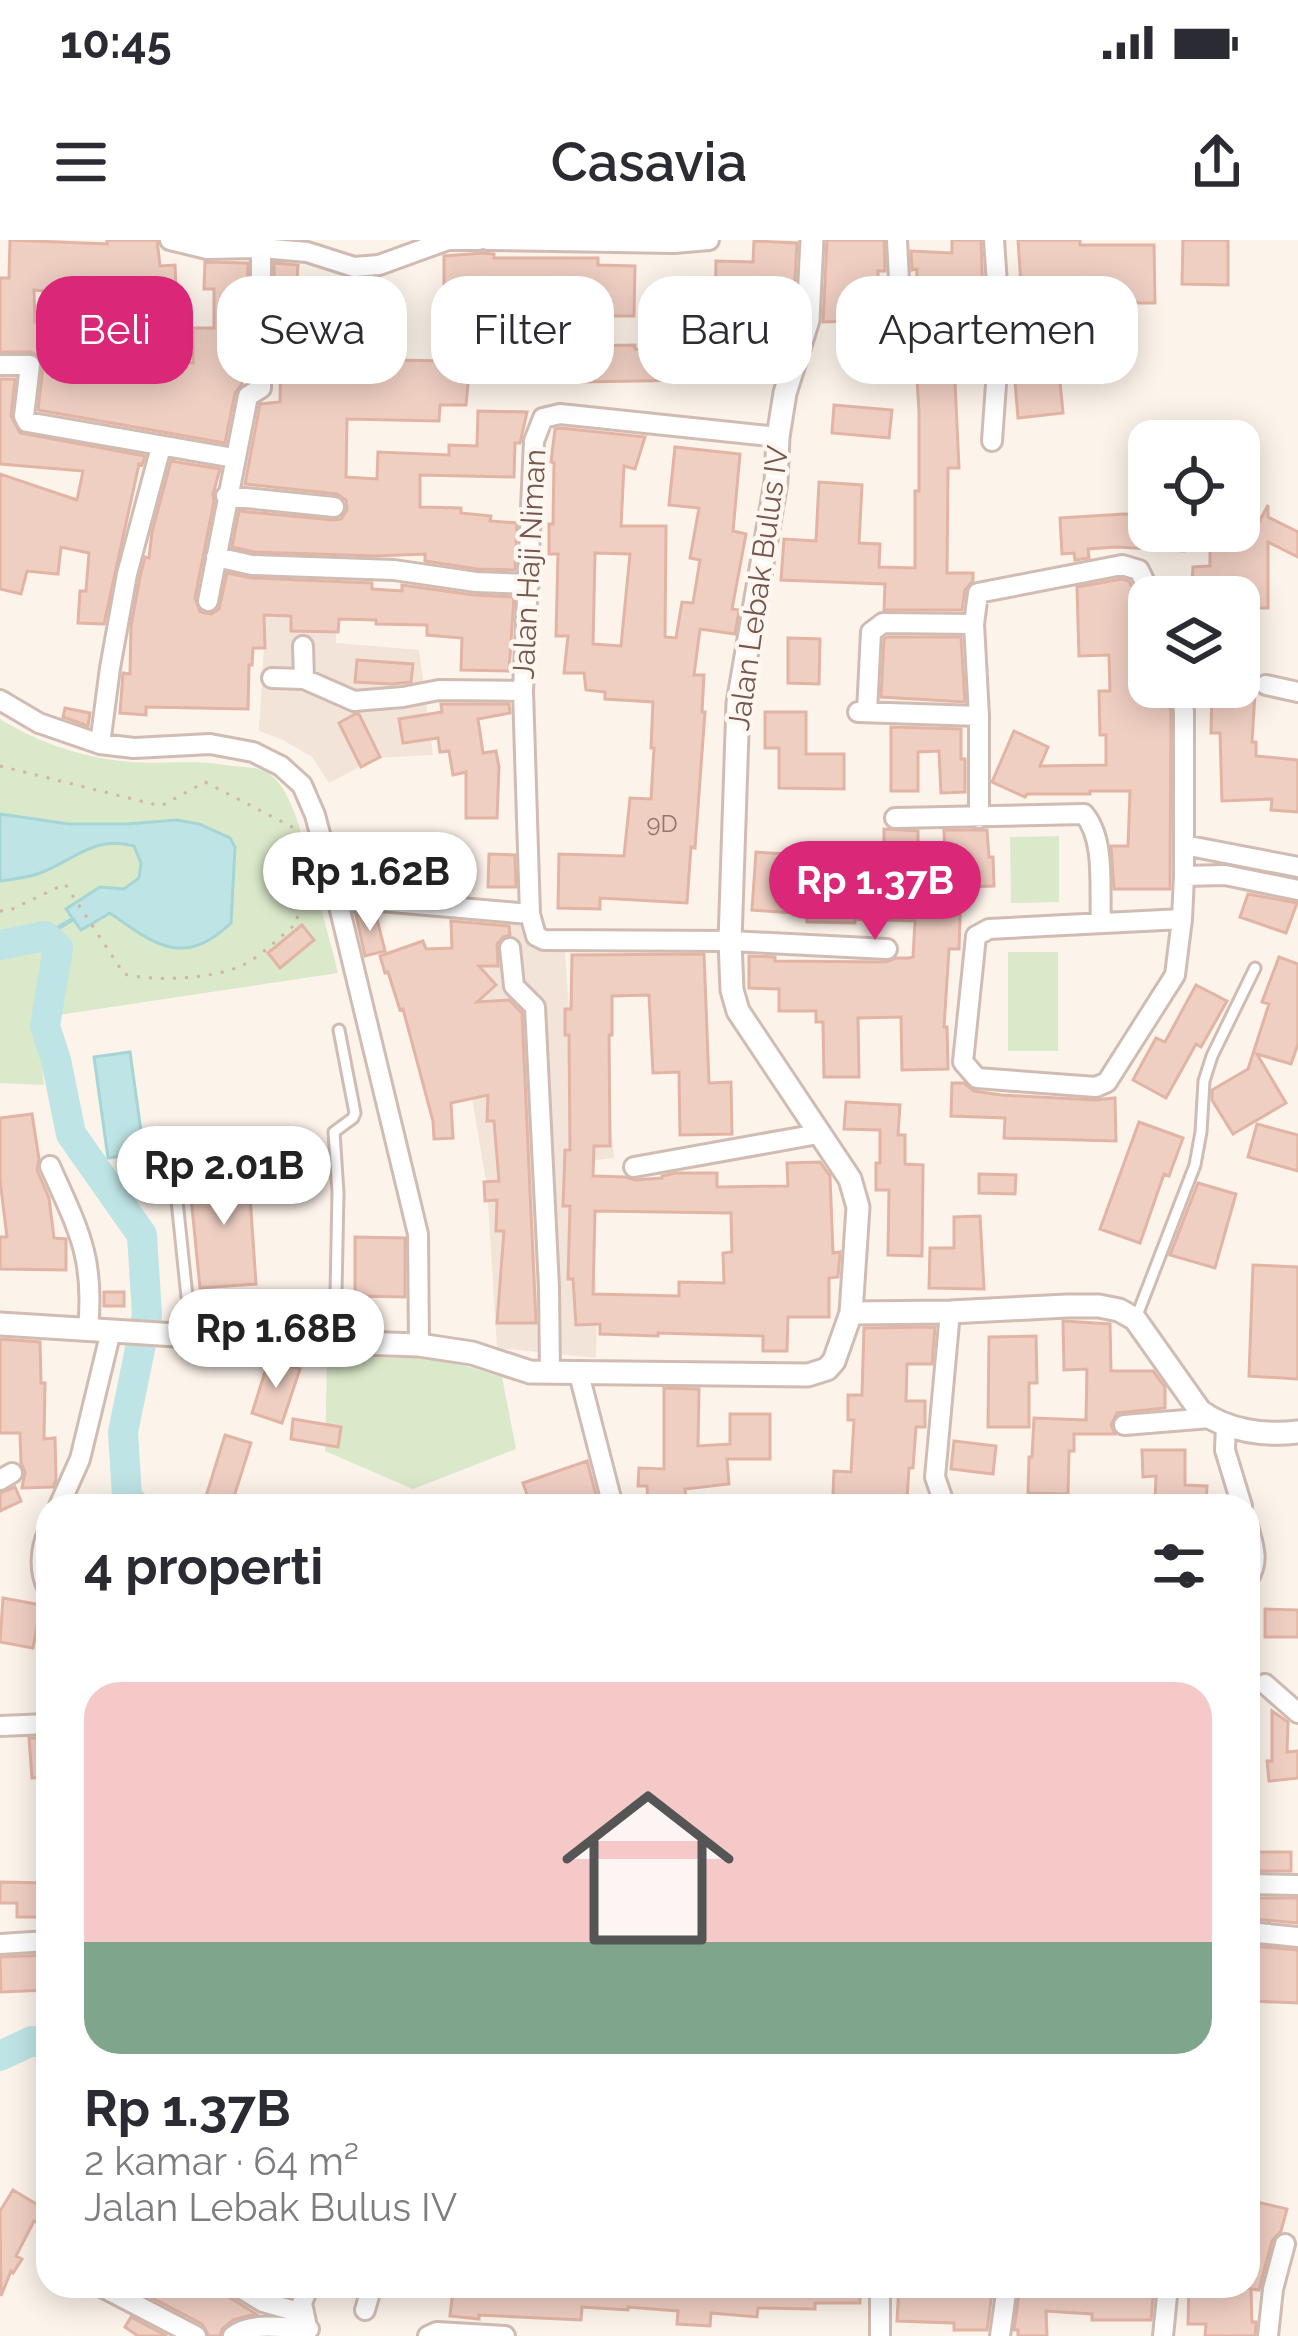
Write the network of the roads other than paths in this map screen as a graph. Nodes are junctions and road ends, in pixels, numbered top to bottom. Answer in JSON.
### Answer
{"nodes":[{"id":1,"x":170,"y":240,"type":"edge"},
{"id":2,"x":483,"y":240,"type":"edge"},
{"id":3,"x":709,"y":240,"type":"edge"},
{"id":4,"x":812,"y":240,"type":"edge"},
{"id":5,"x":896,"y":240,"type":"edge"},
{"id":6,"x":994,"y":240,"type":"edge"},
{"id":7,"x":224,"y":245,"type":"edge"},
{"id":8,"x":261,"y":248,"type":"junction"},
{"id":9,"x":898,"y":276,"type":"edge"},
{"id":10,"x":0,"y":365,"type":"edge"},
{"id":11,"x":778,"y":437,"type":"junction"},
{"id":12,"x":992,"y":441,"type":"dead end"},
{"id":13,"x":161,"y":447,"type":"junction"},
{"id":14,"x":234,"y":458,"type":"junction"},
{"id":15,"x":226,"y":496,"type":"junction"},
{"id":16,"x":334,"y":507,"type":"dead end"},
{"id":17,"x":216,"y":557,"type":"junction"},
{"id":18,"x":1142,"y":576,"type":"edge"},
{"id":19,"x":529,"y":584,"type":"junction"},
{"id":20,"x":208,"y":601,"type":"dead end"},
{"id":21,"x":974,"y":624,"type":"junction"},
{"id":22,"x":302,"y":646,"type":"dead end"},
{"id":23,"x":272,"y":678,"type":"dead end"},
{"id":24,"x":304,"y":679,"type":"junction"},
{"id":25,"x":1266,"y":685,"type":"dead end"},
{"id":26,"x":523,"y":692,"type":"junction"},
{"id":27,"x":1298,"y":692,"type":"edge"},
{"id":28,"x":0,"y":700,"type":"edge"},
{"id":29,"x":1183,"y":708,"type":"edge"},
{"id":30,"x":979,"y":716,"type":"junction"},
{"id":31,"x":100,"y":744,"type":"junction"},
{"id":32,"x":895,"y":818,"type":"dead end"},
{"id":33,"x":979,"y":818,"type":"junction"},
{"id":34,"x":1184,"y":845,"type":"junction"},
{"id":35,"x":1228,"y":854,"type":"junction"},
{"id":36,"x":1298,"y":867,"type":"edge"},
{"id":37,"x":1225,"y":875,"type":"junction"},
{"id":38,"x":1184,"y":876,"type":"junction"},
{"id":39,"x":1298,"y":890,"type":"edge"},
{"id":40,"x":338,"y":902,"type":"junction"},
{"id":41,"x":530,"y":914,"type":"junction"},
{"id":42,"x":1182,"y":919,"type":"junction"},
{"id":43,"x":1101,"y":922,"type":"junction"},
{"id":44,"x":730,"y":940,"type":"junction"},
{"id":45,"x":510,"y":948,"type":"dead end"},
{"id":46,"x":887,"y":949,"type":"dead end"},
{"id":47,"x":1255,"y":968,"type":"dead end"},
{"id":48,"x":339,"y":1030,"type":"dead end"},
{"id":49,"x":818,"y":1134,"type":"junction"},
{"id":50,"x":50,"y":1166,"type":"dead end"},
{"id":51,"x":634,"y":1167,"type":"dead end"},
{"id":52,"x":176,"y":1191,"type":"dead end"},
{"id":53,"x":851,"y":1312,"type":"junction"},
{"id":54,"x":950,"y":1312,"type":"junction"},
{"id":55,"x":1135,"y":1319,"type":"junction"},
{"id":56,"x":0,"y":1324,"type":"edge"},
{"id":57,"x":108,"y":1331,"type":"junction"},
{"id":58,"x":240,"y":1339,"type":"junction"},
{"id":59,"x":335,"y":1343,"type":"junction"},
{"id":60,"x":419,"y":1345,"type":"junction"},
{"id":61,"x":550,"y":1372,"type":"junction"},
{"id":62,"x":579,"y":1374,"type":"junction"},
{"id":63,"x":1218,"y":1422,"type":"junction"},
{"id":64,"x":1124,"y":1425,"type":"dead end"},
{"id":65,"x":1298,"y":1432,"type":"edge"},
{"id":66,"x":64,"y":1494,"type":"edge"},
{"id":67,"x":610,"y":1494,"type":"edge"},
{"id":68,"x":941,"y":1494,"type":"edge"},
{"id":69,"x":1238,"y":1494,"type":"edge"},
{"id":70,"x":1265,"y":1684,"type":"dead end"},
{"id":71,"x":1298,"y":1713,"type":"edge"},
{"id":72,"x":36,"y":1724,"type":"edge"},
{"id":73,"x":0,"y":1726,"type":"edge"},
{"id":74,"x":1260,"y":1884,"type":"edge"},
{"id":75,"x":1298,"y":1885,"type":"edge"},
{"id":76,"x":1260,"y":1933,"type":"edge"},
{"id":77,"x":1298,"y":1937,"type":"edge"},
{"id":78,"x":36,"y":1942,"type":"edge"},
{"id":79,"x":0,"y":1944,"type":"edge"},
{"id":80,"x":1285,"y":2244,"type":"dead end"},
{"id":81,"x":122,"y":2298,"type":"edge"},
{"id":82,"x":143,"y":2298,"type":"edge"},
{"id":83,"x":256,"y":2298,"type":"edge"},
{"id":84,"x":368,"y":2298,"type":"edge"},
{"id":85,"x":880,"y":2298,"type":"edge"},
{"id":86,"x":1005,"y":2298,"type":"edge"},
{"id":87,"x":1167,"y":2298,"type":"edge"},
{"id":88,"x":137,"y":2306,"type":"junction"},
{"id":89,"x":365,"y":2310,"type":"dead end"},
{"id":90,"x":308,"y":2326,"type":"edge"},
{"id":91,"x":196,"y":2336,"type":"edge"},
{"id":92,"x":233,"y":2336,"type":"edge"},
{"id":93,"x":428,"y":2336,"type":"edge"},
{"id":94,"x":505,"y":2336,"type":"edge"},
{"id":95,"x":880,"y":2336,"type":"edge"},
{"id":96,"x":1000,"y":2336,"type":"edge"},
{"id":97,"x":1163,"y":2336,"type":"edge"},
{"id":98,"x":1268,"y":2336,"type":"edge"}],
"edges":[{"from":1,"to":7,"type":"street"},
{"from":2,"to":3,"type":"street"},
{"from":2,"to":8,"type":"street"},
{"from":4,"to":11,"type":"street","name":"Jalan Lebak Bulus IV"},
{"from":5,"to":9,"type":"street"},
{"from":6,"to":12,"type":"street"},
{"from":7,"to":8,"type":"street"},
{"from":8,"to":14,"type":"street"},
{"from":10,"to":13,"type":"street"},
{"from":11,"to":19,"type":"street","name":"Jalan Haji Niman"},
{"from":11,"to":44,"type":"street","name":"Jalan Lebak Bulus IV"},
{"from":13,"to":14,"type":"street"},
{"from":13,"to":31,"type":"street"},
{"from":14,"to":15,"type":"street"},
{"from":15,"to":16,"type":"street"},
{"from":15,"to":17,"type":"street"},
{"from":17,"to":19,"type":"street"},
{"from":17,"to":20,"type":"street"},
{"from":18,"to":21,"type":"street"},
{"from":19,"to":26,"type":"street","name":"Jalan Haji Niman"},
{"from":21,"to":30,"type":"street"},
{"from":21,"to":30,"type":"street"},
{"from":22,"to":24,"type":"street"},
{"from":23,"to":24,"type":"street"},
{"from":24,"to":26,"type":"street"},
{"from":25,"to":27,"type":"street"},
{"from":26,"to":41,"type":"street","name":"Jalan Haji Niman"},
{"from":28,"to":31,"type":"street"},
{"from":29,"to":34,"type":"street"},
{"from":30,"to":33,"type":"street"},
{"from":31,"to":40,"type":"street"},
{"from":32,"to":33,"type":"street"},
{"from":33,"to":43,"type":"street"},
{"from":34,"to":35,"type":"street"},
{"from":34,"to":38,"type":"street"},
{"from":35,"to":36,"type":"street"},
{"from":35,"to":37,"type":"street"},
{"from":37,"to":38,"type":"street"},
{"from":37,"to":39,"type":"street"},
{"from":38,"to":42,"type":"street"},
{"from":40,"to":41,"type":"street"},
{"from":40,"to":60,"type":"street"},
{"from":41,"to":44,"type":"street","name":"Jalan Haji Niman"},
{"from":42,"to":43,"type":"street"},
{"from":42,"to":43,"type":"street"},
{"from":44,"to":46,"type":"street"},
{"from":44,"to":49,"type":"street","name":"Jalan Lebak Bulus IV"},
{"from":45,"to":61,"type":"street"},
{"from":47,"to":55,"type":"lane"},
{"from":48,"to":59,"type":"lane"},
{"from":49,"to":51,"type":"street"},
{"from":49,"to":53,"type":"street","name":"Jalan Lebak Bulus IV"},
{"from":50,"to":57,"type":"street"},
{"from":52,"to":58,"type":"lane"},
{"from":53,"to":54,"type":"street"},
{"from":53,"to":62,"type":"street","name":"Jalan Lebak Bulus IV"},
{"from":54,"to":55,"type":"street"},
{"from":54,"to":68,"type":"street"},
{"from":55,"to":63,"type":"street"},
{"from":56,"to":57,"type":"street","name":"Jalan Lebak Bulus IV"},
{"from":57,"to":58,"type":"street","name":"Jalan Lebak Bulus IV"},
{"from":57,"to":66,"type":"street"},
{"from":58,"to":59,"type":"street","name":"Jalan Lebak Bulus IV"},
{"from":59,"to":60,"type":"street","name":"Jalan Lebak Bulus IV"},
{"from":60,"to":61,"type":"street","name":"Jalan Lebak Bulus IV"},
{"from":61,"to":62,"type":"street","name":"Jalan Lebak Bulus IV"},
{"from":62,"to":67,"type":"street"},
{"from":63,"to":64,"type":"street"},
{"from":63,"to":65,"type":"street"},
{"from":63,"to":69,"type":"street"},
{"from":70,"to":71,"type":"street"},
{"from":72,"to":73,"type":"street"},
{"from":74,"to":75,"type":"street"},
{"from":76,"to":77,"type":"street"},
{"from":78,"to":79,"type":"street"},
{"from":80,"to":98,"type":"street"},
{"from":81,"to":88,"type":"street"},
{"from":82,"to":88,"type":"street"},
{"from":83,"to":90,"type":"street"},
{"from":84,"to":89,"type":"street"},
{"from":85,"to":95,"type":"street"},
{"from":86,"to":96,"type":"street"},
{"from":87,"to":97,"type":"street"},
{"from":88,"to":91,"type":"street"},
{"from":90,"to":92,"type":"street"},
{"from":93,"to":94,"type":"street"}]}
